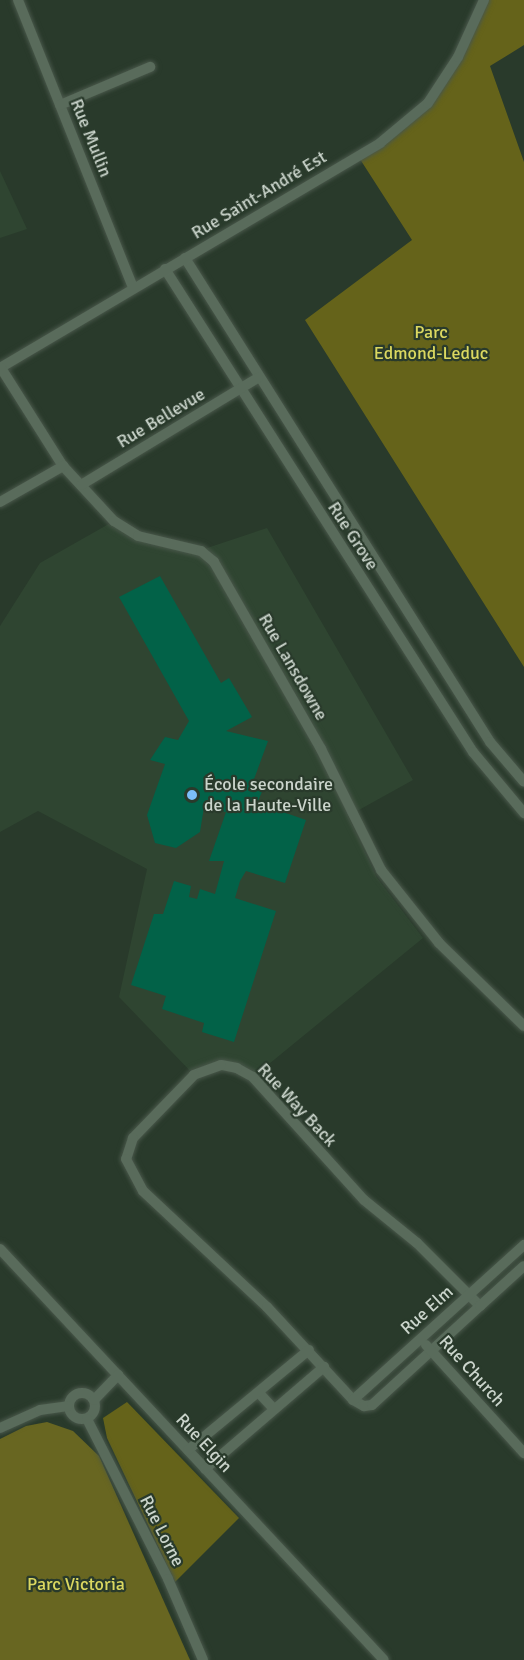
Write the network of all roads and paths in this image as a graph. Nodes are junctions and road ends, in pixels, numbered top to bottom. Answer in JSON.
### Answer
{"nodes":[{"id":1,"x":18,"y":0,"type":"edge"},
{"id":2,"x":484,"y":0,"type":"edge"},
{"id":3,"x":150,"y":67,"type":"dead end"},
{"id":4,"x":60,"y":105,"type":"junction"},
{"id":5,"x":185,"y":258,"type":"junction"},
{"id":6,"x":165,"y":269,"type":"junction"},
{"id":7,"x":133,"y":287,"type":"junction"},
{"id":8,"x":1,"y":368,"type":"edge"},
{"id":9,"x":258,"y":378,"type":"junction"},
{"id":10,"x":240,"y":390,"type":"junction"},
{"id":11,"x":63,"y":466,"type":"junction"},
{"id":12,"x":81,"y":485,"type":"junction"},
{"id":13,"x":0,"y":502,"type":"edge"},
{"id":14,"x":524,"y":782,"type":"edge"},
{"id":15,"x":524,"y":813,"type":"edge"},
{"id":16,"x":524,"y":1026,"type":"edge"},
{"id":17,"x":524,"y":1245,"type":"edge"},
{"id":18,"x":0,"y":1249,"type":"edge"},
{"id":19,"x":524,"y":1266,"type":"edge"},
{"id":20,"x":470,"y":1294,"type":"junction"},
{"id":21,"x":480,"y":1306,"type":"junction"},
{"id":22,"x":420,"y":1338,"type":"junction"},
{"id":23,"x":309,"y":1350,"type":"junction"},
{"id":24,"x":431,"y":1350,"type":"junction"},
{"id":25,"x":324,"y":1367,"type":"junction"},
{"id":26,"x":118,"y":1375,"type":"junction"},
{"id":27,"x":259,"y":1393,"type":"junction"},
{"id":28,"x":94,"y":1400,"type":"junction"},
{"id":29,"x":353,"y":1400,"type":"junction"},
{"id":30,"x":68,"y":1406,"type":"junction"},
{"id":31,"x":274,"y":1409,"type":"junction"},
{"id":32,"x":87,"y":1419,"type":"junction"},
{"id":33,"x":0,"y":1428,"type":"edge"},
{"id":34,"x":188,"y":1450,"type":"junction"},
{"id":35,"x":524,"y":1453,"type":"edge"},
{"id":36,"x":205,"y":1469,"type":"junction"},
{"id":37,"x":203,"y":1660,"type":"edge"},
{"id":38,"x":384,"y":1660,"type":"edge"}],
"edges":[{"from":1,"to":4,"type":"street","name":"Rue Mullin"},
{"from":2,"to":5,"type":"street","name":"Rue Saint-André Est"},
{"from":3,"to":4,"type":"street"},
{"from":4,"to":7,"type":"street","name":"Rue Mullin"},
{"from":5,"to":6,"type":"street","name":"Rue Saint-André Est"},
{"from":5,"to":9,"type":"street","name":"Rue Grove"},
{"from":6,"to":7,"type":"street","name":"Rue Saint-André Est"},
{"from":6,"to":10,"type":"street","name":"Rue Grove"},
{"from":7,"to":8,"type":"street","name":"Rue Saint-André Est"},
{"from":8,"to":11,"type":"street","name":"Rue Lansdowne"},
{"from":9,"to":10,"type":"street","name":"Rue Bellevue"},
{"from":9,"to":14,"type":"street","name":"Rue Grove"},
{"from":10,"to":12,"type":"street","name":"Rue Bellevue"},
{"from":10,"to":15,"type":"street","name":"Rue Grove"},
{"from":11,"to":12,"type":"street","name":"Rue Lansdowne"},
{"from":11,"to":13,"type":"street"},
{"from":12,"to":16,"type":"street","name":"Rue Lansdowne"},
{"from":17,"to":20,"type":"street","name":"Rue Elm"},
{"from":18,"to":26,"type":"street","name":"Rue Elgin"},
{"from":19,"to":21,"type":"street","name":"Rue Elm"},
{"from":20,"to":21,"type":"street","name":"Rue Way Back"},
{"from":20,"to":22,"type":"street","name":"Rue Elm"},
{"from":20,"to":23,"type":"street","name":"Rue Way Back"},
{"from":21,"to":24,"type":"street","name":"Rue Elm"},
{"from":22,"to":24,"type":"street","name":"Rue Church"},
{"from":22,"to":29,"type":"street","name":"Rue Elm"},
{"from":23,"to":25,"type":"street"},
{"from":23,"to":27,"type":"street"},
{"from":24,"to":29,"type":"street","name":"Rue Elm"},
{"from":24,"to":35,"type":"street","name":"Rue Church"},
{"from":25,"to":29,"type":"street"},
{"from":25,"to":31,"type":"street"},
{"from":26,"to":28,"type":"street"},
{"from":26,"to":34,"type":"street","name":"Rue Elgin"},
{"from":27,"to":31,"type":"street"},
{"from":27,"to":34,"type":"street"},
{"from":28,"to":30,"type":"street"},
{"from":28,"to":32,"type":"street"},
{"from":30,"to":32,"type":"street"},
{"from":30,"to":33,"type":"street"},
{"from":31,"to":36,"type":"street"},
{"from":32,"to":37,"type":"street","name":"Rue Lorne"},
{"from":34,"to":36,"type":"street","name":"Rue Elgin"},
{"from":36,"to":38,"type":"street","name":"Rue Elgin"}]}
